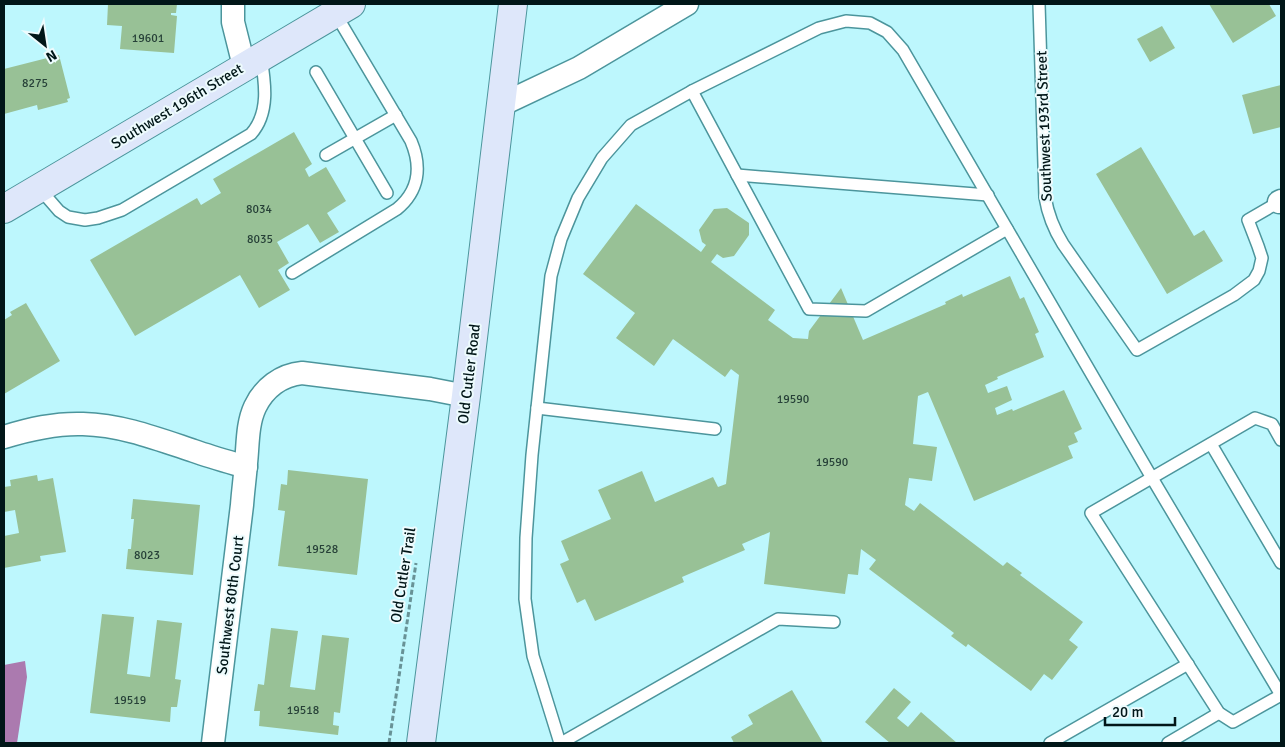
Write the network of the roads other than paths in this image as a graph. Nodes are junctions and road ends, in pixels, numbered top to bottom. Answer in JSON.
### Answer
{"nodes":[{"id":1,"x":233,"y":4,"type":"edge"},
{"id":2,"x":513,"y":4,"type":"edge"},
{"id":3,"x":687,"y":4,"type":"edge"},
{"id":4,"x":1039,"y":4,"type":"edge"},
{"id":5,"x":343,"y":8,"type":"edge"},
{"id":6,"x":253,"y":62,"type":"junction"},
{"id":7,"x":316,"y":72,"type":"dead end"},
{"id":8,"x":692,"y":91,"type":"junction"},
{"id":9,"x":501,"y":105,"type":"junction"},
{"id":10,"x":396,"y":115,"type":"junction"},
{"id":11,"x":354,"y":138,"type":"junction"},
{"id":12,"x":326,"y":155,"type":"dead end"},
{"id":13,"x":737,"y":175,"type":"junction"},
{"id":14,"x":39,"y":188,"type":"junction"},
{"id":15,"x":387,"y":194,"type":"dead end"},
{"id":16,"x":988,"y":195,"type":"junction"},
{"id":17,"x":1280,"y":202,"type":"edge"},
{"id":18,"x":4,"y":209,"type":"edge"},
{"id":19,"x":1007,"y":229,"type":"junction"},
{"id":20,"x":292,"y":273,"type":"dead end"},
{"id":21,"x":466,"y":396,"type":"junction"},
{"id":22,"x":537,"y":408,"type":"junction"},
{"id":23,"x":715,"y":429,"type":"dead end"},
{"id":24,"x":4,"y":437,"type":"edge"},
{"id":25,"x":1281,"y":440,"type":"edge"},
{"id":26,"x":1211,"y":444,"type":"junction"},
{"id":27,"x":246,"y":467,"type":"junction"},
{"id":28,"x":1152,"y":478,"type":"junction"},
{"id":29,"x":1281,"y":564,"type":"edge"},
{"id":30,"x":834,"y":622,"type":"dead end"},
{"id":31,"x":1188,"y":664,"type":"junction"},
{"id":32,"x":1281,"y":695,"type":"edge"},
{"id":33,"x":1219,"y":713,"type":"junction"},
{"id":34,"x":213,"y":743,"type":"edge"},
{"id":35,"x":421,"y":743,"type":"edge"},
{"id":36,"x":561,"y":743,"type":"edge"},
{"id":37,"x":1050,"y":743,"type":"edge"},
{"id":38,"x":1168,"y":743,"type":"edge"}],
"edges":[{"from":1,"to":6,"type":"street"},
{"from":2,"to":9,"type":"main road","name":"Old Cutler Road"},
{"from":3,"to":9,"type":"street"},
{"from":4,"to":17,"type":"lane","name":"Southwest 193rd Street"},
{"from":5,"to":6,"type":"main road","name":"Southwest 196th Street"},
{"from":5,"to":10,"type":"lane"},
{"from":6,"to":14,"type":"main road","name":"Southwest 196th Street"},
{"from":6,"to":14,"type":"lane"},
{"from":7,"to":11,"type":"lane"},
{"from":8,"to":13,"type":"lane"},
{"from":8,"to":16,"type":"lane"},
{"from":8,"to":22,"type":"lane"},
{"from":9,"to":21,"type":"main road","name":"Old Cutler Road"},
{"from":10,"to":11,"type":"lane"},
{"from":10,"to":20,"type":"lane"},
{"from":11,"to":12,"type":"lane"},
{"from":11,"to":15,"type":"lane"},
{"from":13,"to":16,"type":"lane"},
{"from":13,"to":19,"type":"lane"},
{"from":14,"to":18,"type":"main road","name":"Southwest 196th Street"},
{"from":16,"to":19,"type":"lane"},
{"from":19,"to":28,"type":"lane"},
{"from":21,"to":27,"type":"street","name":"Southwest 80th Court"},
{"from":21,"to":35,"type":"main road","name":"Old Cutler Road"},
{"from":22,"to":23,"type":"lane"},
{"from":22,"to":36,"type":"lane"},
{"from":24,"to":27,"type":"street"},
{"from":25,"to":26,"type":"lane"},
{"from":26,"to":28,"type":"lane"},
{"from":26,"to":29,"type":"lane"},
{"from":27,"to":34,"type":"street","name":"Southwest 80th Court"},
{"from":28,"to":31,"type":"lane"},
{"from":28,"to":32,"type":"lane"},
{"from":30,"to":36,"type":"lane"},
{"from":31,"to":33,"type":"lane"},
{"from":31,"to":37,"type":"lane"},
{"from":32,"to":33,"type":"lane"},
{"from":33,"to":38,"type":"lane"}]}
